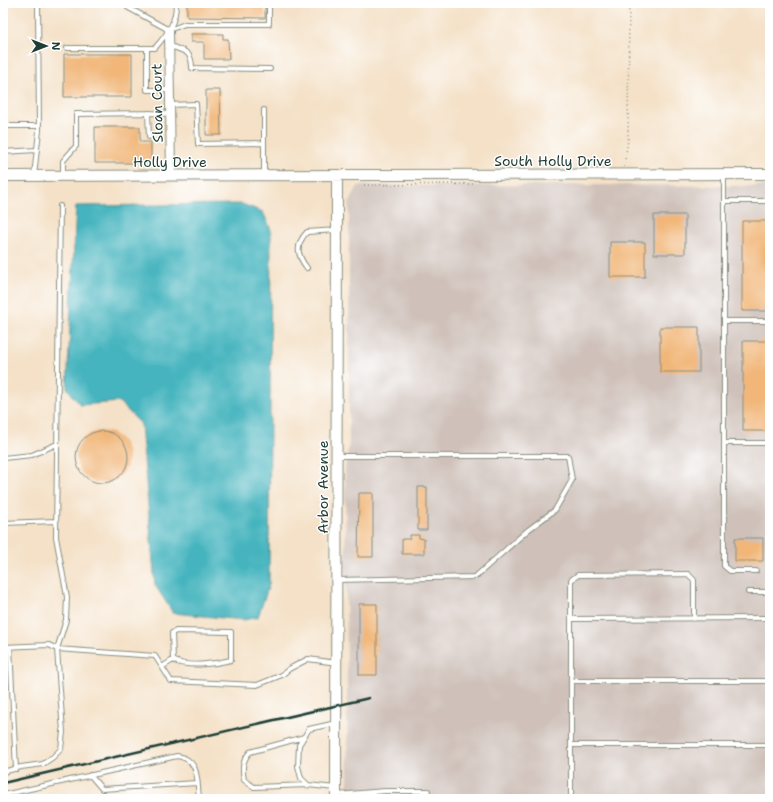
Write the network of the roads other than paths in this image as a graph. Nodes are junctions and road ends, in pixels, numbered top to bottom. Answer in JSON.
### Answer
{"nodes":[{"id":1,"x":38,"y":3,"type":"edge"},
{"id":2,"x":127,"y":3,"type":"edge"},
{"id":3,"x":176,"y":3,"type":"edge"},
{"id":4,"x":269,"y":3,"type":"edge"},
{"id":5,"x":169,"y":30,"type":"junction"},
{"id":6,"x":169,"y":46,"type":"junction"},
{"id":7,"x":67,"y":48,"type":"dead end"},
{"id":8,"x":147,"y":48,"type":"junction"},
{"id":9,"x":270,"y":69,"type":"dead end"},
{"id":10,"x":170,"y":90,"type":"junction"},
{"id":11,"x":170,"y":105,"type":"junction"},
{"id":12,"x":264,"y":110,"type":"dead end"},
{"id":13,"x":148,"y":113,"type":"junction"},
{"id":14,"x":171,"y":114,"type":"junction"},
{"id":15,"x":3,"y":126,"type":"edge"},
{"id":16,"x":39,"y":126,"type":"junction"},
{"id":17,"x":149,"y":137,"type":"dead end"},
{"id":18,"x":264,"y":143,"type":"junction"},
{"id":19,"x":37,"y":150,"type":"junction"},
{"id":20,"x":3,"y":152,"type":"edge"},
{"id":21,"x":724,"y":174,"type":"junction"},
{"id":22,"x":770,"y":174,"type":"edge"},
{"id":23,"x":337,"y":175,"type":"junction"},
{"id":24,"x":3,"y":176,"type":"edge"},
{"id":25,"x":34,"y":176,"type":"junction"},
{"id":26,"x":63,"y":176,"type":"junction"},
{"id":27,"x":171,"y":176,"type":"junction"},
{"id":28,"x":264,"y":176,"type":"junction"},
{"id":29,"x":724,"y":201,"type":"junction"},
{"id":30,"x":770,"y":201,"type":"edge"},
{"id":31,"x":60,"y":206,"type":"dead end"},
{"id":32,"x":337,"y":230,"type":"junction"},
{"id":33,"x":307,"y":268,"type":"dead end"},
{"id":34,"x":724,"y":321,"type":"junction"},
{"id":35,"x":770,"y":321,"type":"edge"},
{"id":36,"x":770,"y":442,"type":"edge"},
{"id":37,"x":724,"y":443,"type":"junction"},
{"id":38,"x":57,"y":444,"type":"junction"},
{"id":39,"x":337,"y":456,"type":"junction"},
{"id":40,"x":3,"y":458,"type":"edge"},
{"id":41,"x":56,"y":521,"type":"junction"},
{"id":42,"x":3,"y":523,"type":"edge"},
{"id":43,"x":756,"y":570,"type":"dead end"},
{"id":44,"x":337,"y":580,"type":"junction"},
{"id":45,"x":748,"y":592,"type":"dead end"},
{"id":46,"x":770,"y":592,"type":"edge"},
{"id":47,"x":694,"y":618,"type":"junction"},
{"id":48,"x":770,"y":618,"type":"edge"},
{"id":49,"x":571,"y":619,"type":"junction"},
{"id":50,"x":10,"y":646,"type":"junction"},
{"id":51,"x":3,"y":647,"type":"edge"},
{"id":52,"x":57,"y":649,"type":"junction"},
{"id":53,"x":173,"y":660,"type":"junction"},
{"id":54,"x":337,"y":663,"type":"junction"},
{"id":55,"x":162,"y":667,"type":"junction"},
{"id":56,"x":571,"y":681,"type":"junction"},
{"id":57,"x":770,"y":681,"type":"edge"},
{"id":58,"x":337,"y":723,"type":"junction"},
{"id":59,"x":304,"y":737,"type":"junction"},
{"id":60,"x":571,"y":745,"type":"junction"},
{"id":61,"x":770,"y":745,"type":"edge"},
{"id":62,"x":16,"y":769,"type":"junction"},
{"id":63,"x":3,"y":772,"type":"edge"},
{"id":64,"x":90,"y":775,"type":"junction"},
{"id":65,"x":197,"y":783,"type":"junction"},
{"id":66,"x":308,"y":785,"type":"junction"},
{"id":67,"x":428,"y":791,"type":"dead end"},
{"id":68,"x":336,"y":794,"type":"edge"},
{"id":69,"x":3,"y":795,"type":"edge"},
{"id":70,"x":199,"y":799,"type":"edge"},
{"id":71,"x":571,"y":799,"type":"edge"}],
"edges":[{"from":1,"to":16,"type":"lane"},
{"from":2,"to":5,"type":"lane"},
{"from":3,"to":5,"type":"lane"},
{"from":4,"to":5,"type":"lane"},
{"from":5,"to":6,"type":"street","name":"Sloan Court"},
{"from":5,"to":8,"type":"lane"},
{"from":6,"to":9,"type":"lane"},
{"from":6,"to":10,"type":"street","name":"Sloan Court"},
{"from":7,"to":8,"type":"lane"},
{"from":8,"to":10,"type":"lane"},
{"from":10,"to":11,"type":"street","name":"Sloan Court"},
{"from":11,"to":14,"type":"street","name":"Sloan Court"},
{"from":11,"to":18,"type":"lane"},
{"from":12,"to":18,"type":"lane"},
{"from":13,"to":14,"type":"lane"},
{"from":13,"to":17,"type":"lane"},
{"from":13,"to":26,"type":"lane"},
{"from":14,"to":27,"type":"street","name":"Sloan Court"},
{"from":15,"to":16,"type":"lane"},
{"from":16,"to":19,"type":"lane"},
{"from":18,"to":28,"type":"lane"},
{"from":19,"to":20,"type":"lane"},
{"from":19,"to":25,"type":"lane"},
{"from":21,"to":22,"type":"street","name":"South Holly Drive"},
{"from":21,"to":23,"type":"street","name":"South Holly Drive"},
{"from":21,"to":29,"type":"lane"},
{"from":23,"to":28,"type":"street","name":"Holly Drive"},
{"from":23,"to":32,"type":"street","name":"Arbor Avenue"},
{"from":24,"to":25,"type":"street","name":"Holly Drive"},
{"from":25,"to":26,"type":"street","name":"Holly Drive"},
{"from":26,"to":27,"type":"street","name":"Holly Drive"},
{"from":27,"to":28,"type":"street","name":"Holly Drive"},
{"from":29,"to":30,"type":"lane"},
{"from":29,"to":34,"type":"lane"},
{"from":31,"to":38,"type":"lane"},
{"from":32,"to":33,"type":"lane"},
{"from":32,"to":39,"type":"street","name":"Arbor Avenue"},
{"from":34,"to":35,"type":"lane"},
{"from":34,"to":37,"type":"lane"},
{"from":36,"to":37,"type":"lane"},
{"from":37,"to":43,"type":"lane"},
{"from":38,"to":40,"type":"lane"},
{"from":38,"to":41,"type":"lane"},
{"from":39,"to":44,"type":"street","name":"Arbor Avenue"},
{"from":39,"to":44,"type":"lane"},
{"from":41,"to":42,"type":"lane"},
{"from":41,"to":52,"type":"lane"},
{"from":44,"to":54,"type":"street","name":"Arbor Avenue"},
{"from":45,"to":46,"type":"lane"},
{"from":47,"to":48,"type":"lane"},
{"from":47,"to":49,"type":"lane"},
{"from":47,"to":49,"type":"lane"},
{"from":49,"to":56,"type":"lane"},
{"from":50,"to":51,"type":"lane"},
{"from":50,"to":52,"type":"lane"},
{"from":50,"to":62,"type":"lane"},
{"from":52,"to":55,"type":"lane"},
{"from":52,"to":62,"type":"lane"},
{"from":53,"to":53,"type":"lane"},
{"from":53,"to":55,"type":"lane"},
{"from":54,"to":55,"type":"lane"},
{"from":54,"to":58,"type":"street","name":"Arbor Avenue"},
{"from":56,"to":57,"type":"lane"},
{"from":56,"to":60,"type":"lane"},
{"from":58,"to":59,"type":"lane"},
{"from":58,"to":68,"type":"street","name":"Arbor Avenue"},
{"from":59,"to":66,"type":"lane"},
{"from":59,"to":66,"type":"lane"},
{"from":60,"to":61,"type":"lane"},
{"from":60,"to":71,"type":"lane"},
{"from":62,"to":63,"type":"lane"},
{"from":64,"to":65,"type":"lane"},
{"from":64,"to":65,"type":"lane"},
{"from":64,"to":69,"type":"lane"},
{"from":65,"to":70,"type":"lane"},
{"from":66,"to":68,"type":"lane"},
{"from":67,"to":68,"type":"lane"}]}
